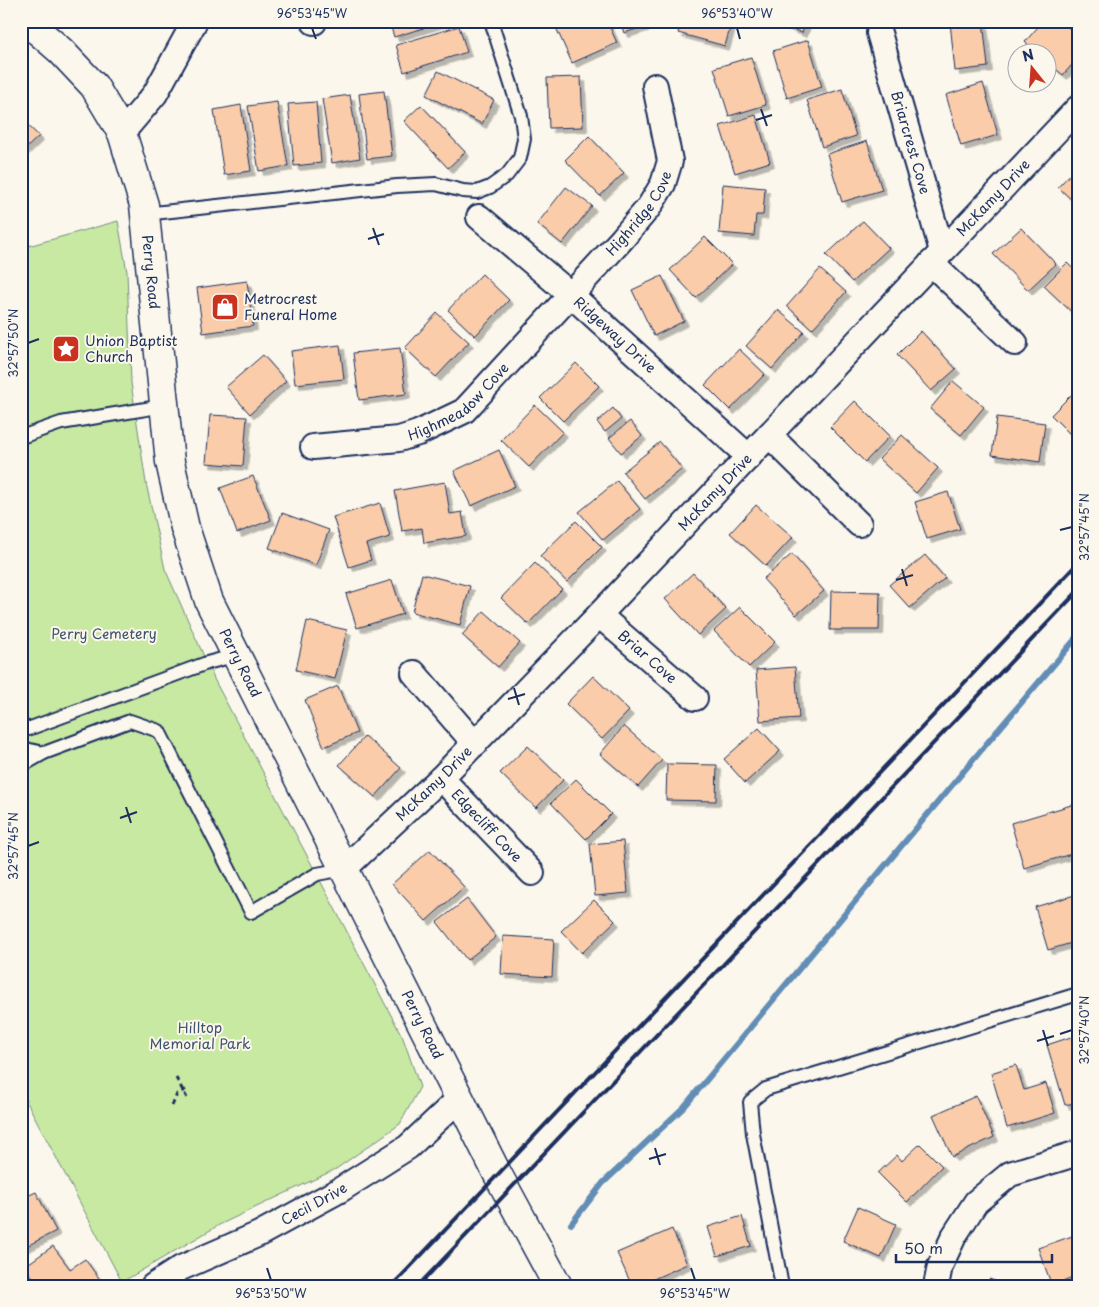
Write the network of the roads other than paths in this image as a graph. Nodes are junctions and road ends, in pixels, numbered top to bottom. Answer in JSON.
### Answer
{"nodes":[{"id":1,"x":23,"y":21,"type":"edge"},
{"id":2,"x":194,"y":21,"type":"edge"},
{"id":3,"x":491,"y":21,"type":"edge"},
{"id":4,"x":880,"y":33,"type":"dead end"},
{"id":5,"x":655,"y":86,"type":"dead end"},
{"id":6,"x":1078,"y":108,"type":"edge"},
{"id":7,"x":122,"y":133,"type":"junction"},
{"id":8,"x":145,"y":214,"type":"junction"},
{"id":9,"x":479,"y":217,"type":"dead end"},
{"id":10,"x":937,"y":257,"type":"junction"},
{"id":11,"x":570,"y":294,"type":"junction"},
{"id":12,"x":1015,"y":344,"type":"dead end"},
{"id":13,"x":164,"y":406,"type":"junction"},
{"id":14,"x":769,"y":435,"type":"junction"},
{"id":15,"x":21,"y":437,"type":"edge"},
{"id":16,"x":313,"y":447,"type":"dead end"},
{"id":17,"x":749,"y":457,"type":"junction"},
{"id":18,"x":859,"y":524,"type":"dead end"},
{"id":19,"x":599,"y":616,"type":"junction"},
{"id":20,"x":237,"y":656,"type":"junction"},
{"id":21,"x":414,"y":673,"type":"dead end"},
{"id":22,"x":695,"y":698,"type":"dead end"},
{"id":23,"x":21,"y":725,"type":"edge"},
{"id":24,"x":475,"y":744,"type":"junction"},
{"id":25,"x":21,"y":748,"type":"edge"},
{"id":26,"x":44,"y":752,"type":"junction"},
{"id":27,"x":21,"y":766,"type":"edge"},
{"id":28,"x":441,"y":778,"type":"junction"},
{"id":29,"x":344,"y":869,"type":"junction"},
{"id":30,"x":532,"y":873,"type":"dead end"},
{"id":31,"x":1078,"y":994,"type":"edge"},
{"id":32,"x":459,"y":1099,"type":"junction"},
{"id":33,"x":1078,"y":1153,"type":"edge"},
{"id":34,"x":153,"y":1286,"type":"edge"},
{"id":35,"x":558,"y":1286,"type":"edge"},
{"id":36,"x":782,"y":1286,"type":"edge"},
{"id":37,"x":936,"y":1286,"type":"edge"}],
"edges":[{"from":1,"to":7,"type":"street","name":"Perry Road"},
{"from":2,"to":7,"type":"street"},
{"from":3,"to":8,"type":"lane"},
{"from":4,"to":10,"type":"street","name":"Briarcrest Cove"},
{"from":5,"to":11,"type":"street","name":"Highridge Cove"},
{"from":6,"to":10,"type":"street","name":"McKamy Drive"},
{"from":7,"to":8,"type":"street","name":"Perry Road"},
{"from":8,"to":13,"type":"street","name":"Perry Road"},
{"from":9,"to":11,"type":"street","name":"Ridgeway Drive"},
{"from":10,"to":12,"type":"street"},
{"from":10,"to":14,"type":"street","name":"McKamy Drive"},
{"from":11,"to":16,"type":"street","name":"Highmeadow Cove"},
{"from":11,"to":17,"type":"street","name":"Ridgeway Drive"},
{"from":13,"to":15,"type":"lane"},
{"from":13,"to":20,"type":"street","name":"Perry Road"},
{"from":14,"to":17,"type":"street","name":"McKamy Drive"},
{"from":14,"to":18,"type":"street"},
{"from":17,"to":19,"type":"street","name":"McKamy Drive"},
{"from":19,"to":22,"type":"street","name":"Briar Cove"},
{"from":19,"to":24,"type":"street","name":"McKamy Drive"},
{"from":20,"to":23,"type":"lane"},
{"from":20,"to":29,"type":"street","name":"Perry Road"},
{"from":21,"to":24,"type":"street"},
{"from":24,"to":28,"type":"street","name":"McKamy Drive"},
{"from":25,"to":26,"type":"lane"},
{"from":26,"to":27,"type":"lane"},
{"from":26,"to":29,"type":"lane"},
{"from":28,"to":29,"type":"street","name":"McKamy Drive"},
{"from":28,"to":30,"type":"street","name":"Edgecliff Cove"},
{"from":29,"to":32,"type":"street","name":"Perry Road"},
{"from":31,"to":36,"type":"lane"},
{"from":32,"to":34,"type":"street","name":"Cecil Drive"},
{"from":32,"to":35,"type":"street","name":"Perry Road"},
{"from":33,"to":37,"type":"street"}]}
